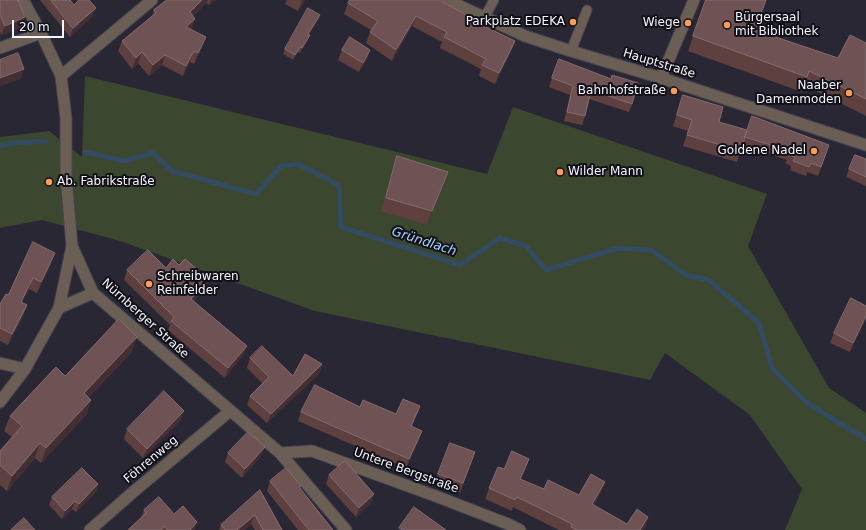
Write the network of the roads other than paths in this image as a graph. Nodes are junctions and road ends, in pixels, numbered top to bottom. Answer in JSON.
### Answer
{"nodes":[{"id":1,"x":23,"y":0,"type":"edge"},
{"id":2,"x":152,"y":0,"type":"edge"},
{"id":3,"x":447,"y":0,"type":"edge"},
{"id":4,"x":494,"y":0,"type":"edge"},
{"id":5,"x":694,"y":0,"type":"edge"},
{"id":6,"x":587,"y":10,"type":"dead end"},
{"id":7,"x":484,"y":18,"type":"junction"},
{"id":8,"x":41,"y":33,"type":"junction"},
{"id":9,"x":0,"y":48,"type":"edge"},
{"id":10,"x":571,"y":51,"type":"junction"},
{"id":11,"x":61,"y":76,"type":"junction"},
{"id":12,"x":661,"y":78,"type":"junction"},
{"id":13,"x":866,"y":145,"type":"edge"},
{"id":14,"x":72,"y":246,"type":"junction"},
{"id":15,"x":93,"y":293,"type":"junction"},
{"id":16,"x":58,"y":308,"type":"junction"},
{"id":17,"x":0,"y":363,"type":"edge"},
{"id":18,"x":25,"y":369,"type":"junction"},
{"id":19,"x":0,"y":402,"type":"edge"},
{"id":20,"x":230,"y":411,"type":"junction"},
{"id":21,"x":280,"y":453,"type":"junction"},
{"id":22,"x":90,"y":530,"type":"edge"},
{"id":23,"x":346,"y":530,"type":"edge"},
{"id":24,"x":520,"y":530,"type":"edge"}],
"edges":[{"from":1,"to":8,"type":"street","name":"Nürnberger Straße"},
{"from":2,"to":11,"type":"street"},
{"from":3,"to":7,"type":"street","name":"Hauptstraße"},
{"from":4,"to":7,"type":"lane"},
{"from":5,"to":12,"type":"street"},
{"from":6,"to":10,"type":"lane"},
{"from":7,"to":10,"type":"street","name":"Hauptstraße"},
{"from":8,"to":9,"type":"street"},
{"from":8,"to":11,"type":"street","name":"Nürnberger Straße"},
{"from":10,"to":12,"type":"street","name":"Hauptstraße"},
{"from":11,"to":14,"type":"street","name":"Nürnberger Straße"},
{"from":12,"to":13,"type":"street","name":"Hauptstraße"},
{"from":14,"to":15,"type":"street","name":"Nürnberger Straße"},
{"from":14,"to":16,"type":"street"},
{"from":15,"to":16,"type":"street"},
{"from":15,"to":20,"type":"street","name":"Nürnberger Straße"},
{"from":16,"to":18,"type":"street"},
{"from":17,"to":18,"type":"street"},
{"from":18,"to":19,"type":"street"},
{"from":20,"to":21,"type":"street","name":"Nürnberger Straße"},
{"from":20,"to":22,"type":"street","name":"Föhrenweg"},
{"from":21,"to":23,"type":"street","name":"Nürnberger Straße"},
{"from":21,"to":24,"type":"street","name":"Untere Bergstraße"}]}
